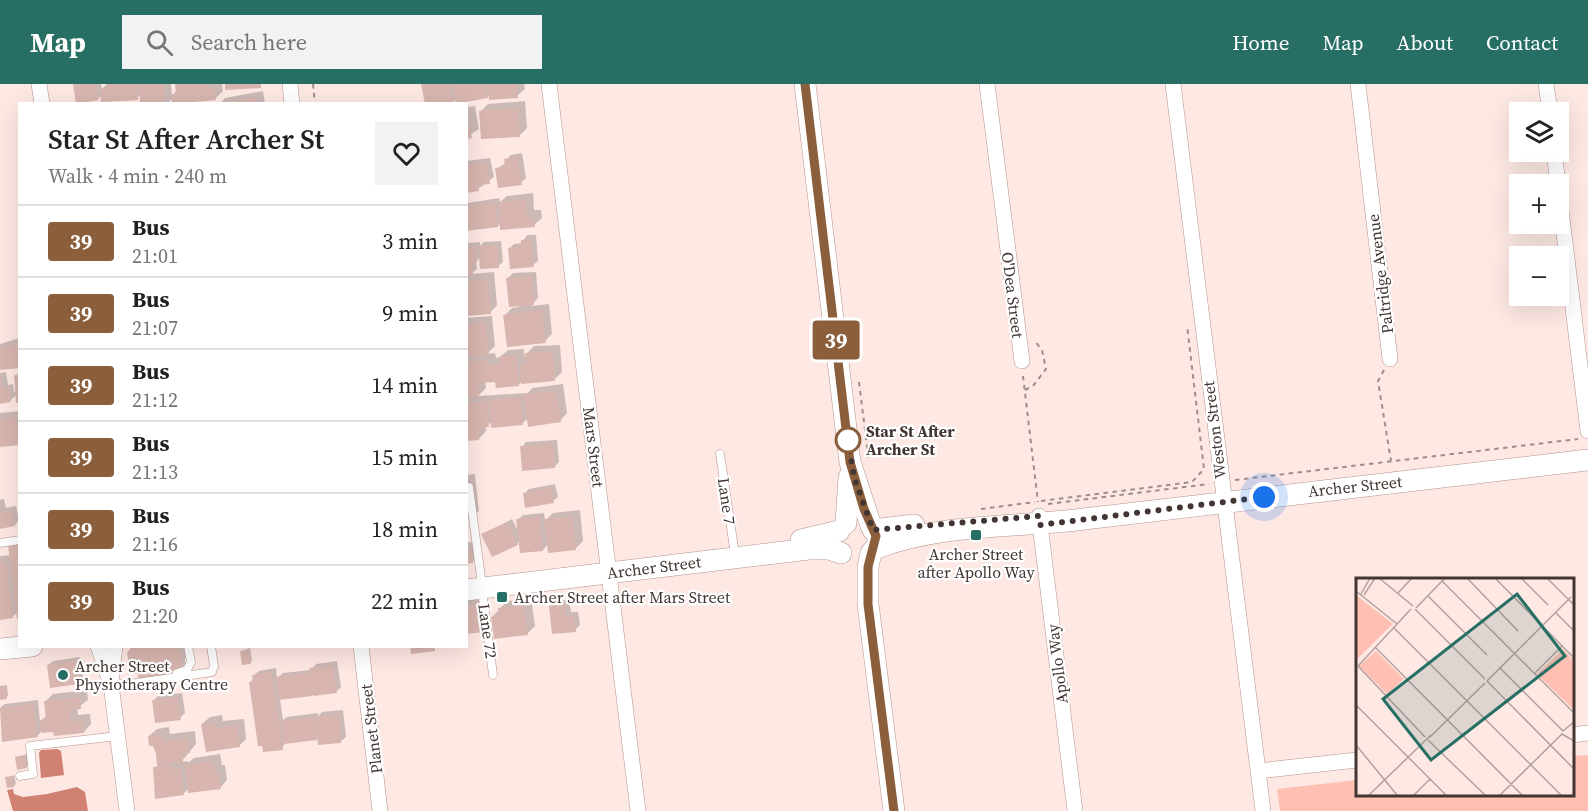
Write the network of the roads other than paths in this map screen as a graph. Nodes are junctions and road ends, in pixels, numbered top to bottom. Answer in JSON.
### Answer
{"nodes":[{"id":1,"x":39,"y":84,"type":"edge"},
{"id":2,"x":290,"y":84,"type":"edge"},
{"id":3,"x":549,"y":84,"type":"edge"},
{"id":4,"x":806,"y":84,"type":"edge"},
{"id":5,"x":987,"y":84,"type":"edge"},
{"id":6,"x":1173,"y":84,"type":"edge"},
{"id":7,"x":1358,"y":84,"type":"edge"},
{"id":8,"x":1546,"y":84,"type":"edge"},
{"id":9,"x":42,"y":102,"type":"edge"},
{"id":10,"x":292,"y":102,"type":"edge"},
{"id":11,"x":1549,"y":102,"type":"edge"},
{"id":12,"x":1564,"y":234,"type":"edge"},
{"id":13,"x":1390,"y":359,"type":"road end"},
{"id":14,"x":1022,"y":361,"type":"road end"},
{"id":15,"x":1588,"y":431,"type":"edge"},
{"id":16,"x":1588,"y":447,"type":"edge"},
{"id":17,"x":720,"y":454,"type":"dead end"},
{"id":18,"x":1588,"y":460,"type":"edge"},
{"id":19,"x":850,"y":462,"type":"junction"},
{"id":20,"x":470,"y":487,"type":"dead end"},
{"id":21,"x":1222,"y":497,"type":"junction"},
{"id":22,"x":1039,"y":512,"type":"junction"},
{"id":23,"x":842,"y":527,"type":"junction"},
{"id":24,"x":872,"y":539,"type":"junction"},
{"id":25,"x":18,"y":540,"type":"edge"},
{"id":26,"x":0,"y":543,"type":"edge"},
{"id":27,"x":734,"y":548,"type":"junction"},
{"id":28,"x":844,"y":555,"type":"junction"},
{"id":29,"x":609,"y":568,"type":"junction"},
{"id":30,"x":474,"y":584,"type":"edge"},
{"id":31,"x":868,"y":604,"type":"junction"},
{"id":32,"x":18,"y":634,"type":"edge"},
{"id":33,"x":0,"y":636,"type":"edge"},
{"id":34,"x":18,"y":647,"type":"edge"},
{"id":35,"x":99,"y":648,"type":"edge"},
{"id":36,"x":116,"y":648,"type":"edge"},
{"id":37,"x":188,"y":648,"type":"edge"},
{"id":38,"x":211,"y":648,"type":"edge"},
{"id":39,"x":361,"y":648,"type":"edge"},
{"id":40,"x":0,"y":649,"type":"edge"},
{"id":41,"x":493,"y":675,"type":"dead end"},
{"id":42,"x":129,"y":682,"type":"junction"},
{"id":43,"x":111,"y":684,"type":"junction"},
{"id":44,"x":1588,"y":733,"type":"edge"},
{"id":45,"x":1573,"y":735,"type":"edge"},
{"id":46,"x":118,"y":736,"type":"junction"},
{"id":47,"x":1356,"y":760,"type":"edge"},
{"id":48,"x":1258,"y":771,"type":"junction"},
{"id":49,"x":20,"y":776,"type":"dead end"},
{"id":50,"x":127,"y":811,"type":"edge"},
{"id":51,"x":380,"y":811,"type":"edge"},
{"id":52,"x":638,"y":811,"type":"edge"},
{"id":53,"x":894,"y":811,"type":"edge"},
{"id":54,"x":1075,"y":811,"type":"edge"},
{"id":55,"x":1263,"y":811,"type":"edge"}],
"edges":[{"from":1,"to":9,"type":"street"},
{"from":2,"to":10,"type":"street"},
{"from":3,"to":29,"type":"street","name":"Mars Street"},
{"from":4,"to":19,"type":"main road"},
{"from":5,"to":14,"type":"street","name":"O'Dea Street"},
{"from":6,"to":21,"type":"street","name":"Weston Street"},
{"from":7,"to":13,"type":"street","name":"Paltridge Avenue"},
{"from":8,"to":11,"type":"street"},
{"from":12,"to":15,"type":"street"},
{"from":16,"to":21,"type":"main road","name":"Archer Street"},
{"from":17,"to":27,"type":"lane","name":"Lane 7"},
{"from":18,"to":21,"type":"main road","name":"Archer Street"},
{"from":19,"to":23,"type":"main road"},
{"from":19,"to":24,"type":"main road"},
{"from":20,"to":30,"type":"lane","name":"Lane 72"},
{"from":21,"to":22,"type":"main road","name":"Archer Street"},
{"from":21,"to":48,"type":"street","name":"Weston Street"},
{"from":22,"to":24,"type":"main road","name":"Archer Street"},
{"from":22,"to":54,"type":"street","name":"Apollo Way"},
{"from":23,"to":24,"type":"main road"},
{"from":23,"to":27,"type":"main road","name":"Archer Street"},
{"from":23,"to":28,"type":"main road"},
{"from":24,"to":28,"type":"main road"},
{"from":24,"to":31,"type":"main road"},
{"from":25,"to":26,"type":"lane"},
{"from":27,"to":29,"type":"main road","name":"Archer Street"},
{"from":28,"to":29,"type":"main road","name":"Archer Street"},
{"from":28,"to":31,"type":"main road"},
{"from":29,"to":30,"type":"main road","name":"Archer Street"},
{"from":29,"to":52,"type":"street","name":"Mars Street"},
{"from":30,"to":41,"type":"lane","name":"Lane 72"},
{"from":31,"to":53,"type":"main road"},
{"from":32,"to":33,"type":"main road"},
{"from":34,"to":40,"type":"main road"},
{"from":35,"to":43,"type":"street"},
{"from":36,"to":43,"type":"street"},
{"from":37,"to":42,"type":"lane"},
{"from":38,"to":42,"type":"lane"},
{"from":39,"to":51,"type":"street","name":"Planet Street"},
{"from":42,"to":43,"type":"lane"},
{"from":43,"to":46,"type":"street"},
{"from":44,"to":45,"type":"street"},
{"from":46,"to":49,"type":"lane"},
{"from":46,"to":50,"type":"street"},
{"from":47,"to":48,"type":"street"},
{"from":48,"to":55,"type":"street","name":"Weston Street"}]}
